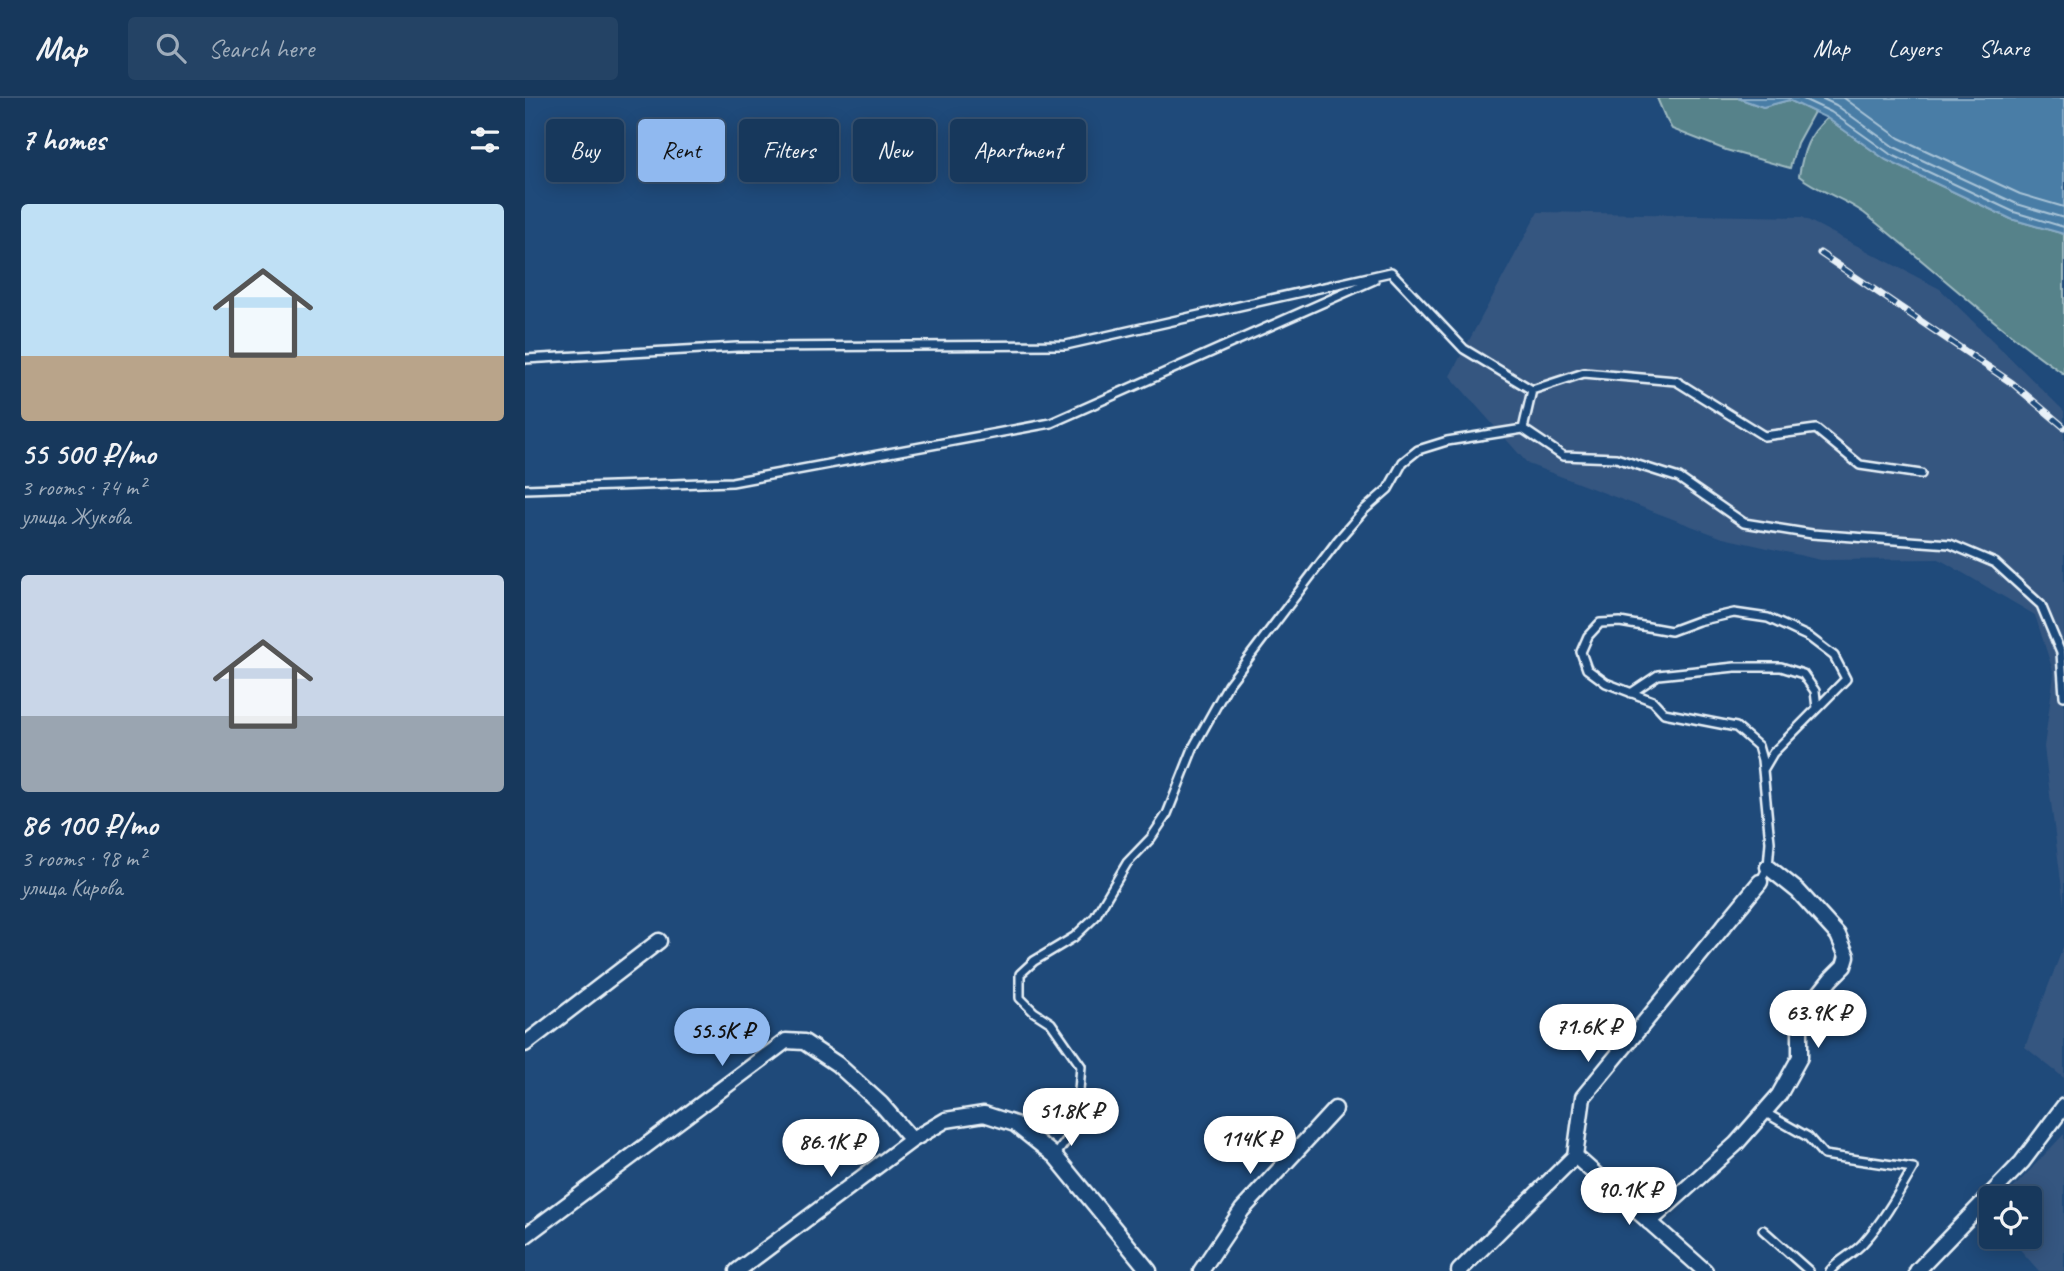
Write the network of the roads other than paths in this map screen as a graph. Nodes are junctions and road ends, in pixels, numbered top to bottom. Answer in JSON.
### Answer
{"nodes":[{"id":1,"x":1391,"y":272,"type":"junction"},
{"id":2,"x":525,"y":359,"type":"edge"},
{"id":3,"x":1532,"y":390,"type":"junction"},
{"id":4,"x":1524,"y":429,"type":"junction"},
{"id":5,"x":1921,"y":474,"type":"dead end"},
{"id":6,"x":525,"y":489,"type":"edge"},
{"id":7,"x":1631,"y":693,"type":"junction"},
{"id":8,"x":2064,"y":696,"type":"edge"},
{"id":9,"x":1817,"y":708,"type":"junction"},
{"id":10,"x":1763,"y":771,"type":"junction"},
{"id":11,"x":1768,"y":867,"type":"junction"},
{"id":12,"x":1761,"y":882,"type":"joint"},
{"id":13,"x":659,"y":941,"type":"dead end"},
{"id":14,"x":525,"y":1044,"type":"edge"},
{"id":15,"x":2064,"y":1106,"type":"edge"},
{"id":16,"x":1335,"y":1109,"type":"dead end"},
{"id":17,"x":1764,"y":1112,"type":"junction"},
{"id":18,"x":912,"y":1140,"type":"junction"},
{"id":19,"x":1055,"y":1156,"type":"junction"},
{"id":20,"x":1575,"y":1156,"type":"junction"},
{"id":21,"x":1649,"y":1222,"type":"junction"},
{"id":22,"x":1763,"y":1230,"type":"dead end"},
{"id":23,"x":525,"y":1236,"type":"edge"},
{"id":24,"x":737,"y":1271,"type":"edge"},
{"id":25,"x":1149,"y":1271,"type":"edge"},
{"id":26,"x":1201,"y":1271,"type":"edge"},
{"id":27,"x":1459,"y":1271,"type":"edge"},
{"id":28,"x":1705,"y":1271,"type":"edge"},
{"id":29,"x":1809,"y":1271,"type":"edge"},
{"id":30,"x":1830,"y":1271,"type":"edge"},
{"id":31,"x":1917,"y":1271,"type":"edge"}],
"edges":[{"from":1,"to":2,"type":"lane"},
{"from":1,"to":3,"type":"lane"},
{"from":1,"to":6,"type":"lane"},
{"from":3,"to":4,"type":"lane"},
{"from":3,"to":5,"type":"lane"},
{"from":4,"to":8,"type":"lane"},
{"from":4,"to":19,"type":"lane"},
{"from":7,"to":9,"type":"lane"},
{"from":7,"to":9,"type":"lane"},
{"from":7,"to":10,"type":"lane"},
{"from":9,"to":10,"type":"lane"},
{"from":10,"to":11,"type":"lane"},
{"from":11,"to":12,"type":"lane"},
{"from":11,"to":17,"type":"street"},
{"from":12,"to":20,"type":"street"},
{"from":13,"to":14,"type":"street"},
{"from":15,"to":31,"type":"street"},
{"from":16,"to":26,"type":"street"},
{"from":17,"to":21,"type":"street"},
{"from":17,"to":30,"type":"lane"},
{"from":18,"to":19,"type":"street"},
{"from":18,"to":23,"type":"street"},
{"from":18,"to":24,"type":"street"},
{"from":19,"to":25,"type":"street"},
{"from":20,"to":21,"type":"street"},
{"from":20,"to":27,"type":"street"},
{"from":21,"to":28,"type":"street"},
{"from":22,"to":29,"type":"lane"}]}
